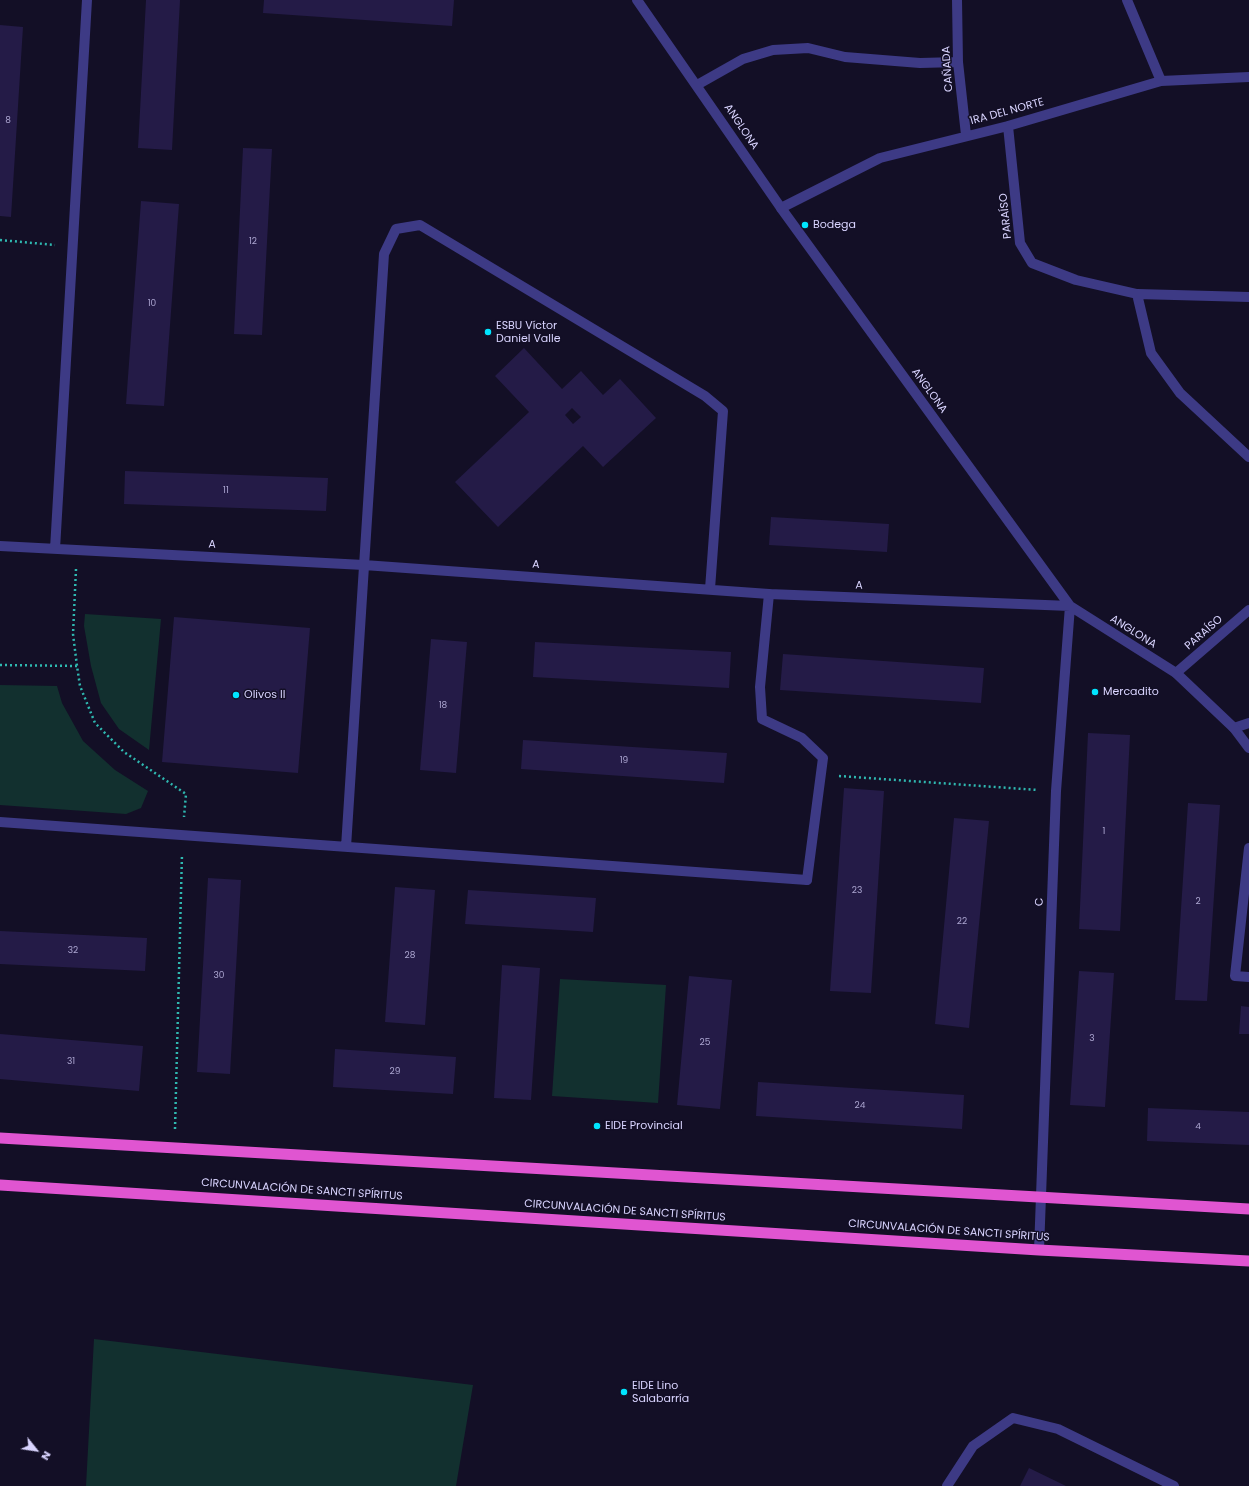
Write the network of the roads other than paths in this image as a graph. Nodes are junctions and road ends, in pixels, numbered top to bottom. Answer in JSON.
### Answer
{"nodes":[{"id":1,"x":87,"y":0,"type":"edge"},
{"id":2,"x":637,"y":0,"type":"edge"},
{"id":3,"x":957,"y":0,"type":"edge"},
{"id":4,"x":1127,"y":0,"type":"edge"},
{"id":5,"x":958,"y":62,"type":"junction"},
{"id":6,"x":1249,"y":76,"type":"edge"},
{"id":7,"x":1161,"y":82,"type":"junction"},
{"id":8,"x":697,"y":85,"type":"junction"},
{"id":9,"x":1008,"y":126,"type":"junction"},
{"id":10,"x":966,"y":135,"type":"junction"},
{"id":11,"x":781,"y":208,"type":"junction"},
{"id":12,"x":1137,"y":294,"type":"junction"},
{"id":13,"x":1249,"y":298,"type":"edge"},
{"id":14,"x":1249,"y":457,"type":"edge"},
{"id":15,"x":0,"y":546,"type":"edge"},
{"id":16,"x":55,"y":549,"type":"junction"},
{"id":17,"x":364,"y":565,"type":"junction"},
{"id":18,"x":710,"y":589,"type":"junction"},
{"id":19,"x":769,"y":594,"type":"junction"},
{"id":20,"x":1070,"y":606,"type":"junction"},
{"id":21,"x":1249,"y":610,"type":"edge"},
{"id":22,"x":1176,"y":674,"type":"junction"},
{"id":23,"x":1249,"y":723,"type":"edge"},
{"id":24,"x":1234,"y":728,"type":"junction"},
{"id":25,"x":1249,"y":748,"type":"edge"},
{"id":26,"x":0,"y":822,"type":"edge"},
{"id":27,"x":346,"y":847,"type":"junction"},
{"id":28,"x":1249,"y":848,"type":"edge"},
{"id":29,"x":1249,"y":978,"type":"edge"},
{"id":30,"x":0,"y":1138,"type":"edge"},
{"id":31,"x":0,"y":1184,"type":"edge"},
{"id":32,"x":1040,"y":1198,"type":"junction"},
{"id":33,"x":1249,"y":1209,"type":"edge"},
{"id":34,"x":1039,"y":1250,"type":"junction"},
{"id":35,"x":1249,"y":1261,"type":"edge"},
{"id":36,"x":948,"y":1486,"type":"edge"},
{"id":37,"x":1174,"y":1486,"type":"edge"}],
"edges":[{"from":1,"to":16,"type":"street"},
{"from":2,"to":8,"type":"street","name":"ANGLONA"},
{"from":3,"to":5,"type":"street","name":"CAÑADA"},
{"from":4,"to":7,"type":"street"},
{"from":5,"to":8,"type":"street"},
{"from":5,"to":10,"type":"street","name":"CAÑADA"},
{"from":6,"to":7,"type":"street","name":"1RA DEL NORTE"},
{"from":7,"to":9,"type":"street","name":"1RA DEL NORTE"},
{"from":8,"to":11,"type":"street","name":"ANGLONA"},
{"from":9,"to":10,"type":"street","name":"1RA DEL NORTE"},
{"from":9,"to":12,"type":"street","name":"PARAÍSO"},
{"from":10,"to":11,"type":"street","name":"1RA DEL NORTE"},
{"from":11,"to":20,"type":"street","name":"ANGLONA"},
{"from":12,"to":13,"type":"street","name":"PARAÍSO"},
{"from":12,"to":14,"type":"street"},
{"from":15,"to":16,"type":"street","name":"A"},
{"from":16,"to":17,"type":"street","name":"A"},
{"from":17,"to":18,"type":"street","name":"A"},
{"from":17,"to":18,"type":"street"},
{"from":17,"to":27,"type":"street"},
{"from":18,"to":19,"type":"street","name":"A"},
{"from":19,"to":20,"type":"street","name":"A"},
{"from":19,"to":27,"type":"street"},
{"from":20,"to":22,"type":"street","name":"ANGLONA"},
{"from":20,"to":32,"type":"street","name":"C"},
{"from":21,"to":22,"type":"street","name":"PARAÍSO"},
{"from":22,"to":24,"type":"street","name":"ANGLONA"},
{"from":23,"to":24,"type":"street"},
{"from":24,"to":25,"type":"street","name":"ANGLONA"},
{"from":26,"to":27,"type":"street"},
{"from":28,"to":29,"type":"street"},
{"from":30,"to":32,"type":"highway"},
{"from":31,"to":34,"type":"highway","name":"CIRCUNVALACIÓN DE SANCTI SPÍRITUS"},
{"from":32,"to":33,"type":"highway"},
{"from":32,"to":34,"type":"street","name":"C"},
{"from":34,"to":35,"type":"highway","name":"CIRCUNVALACIÓN DE SANCTI SPÍRITUS"},
{"from":36,"to":37,"type":"street"}]}
